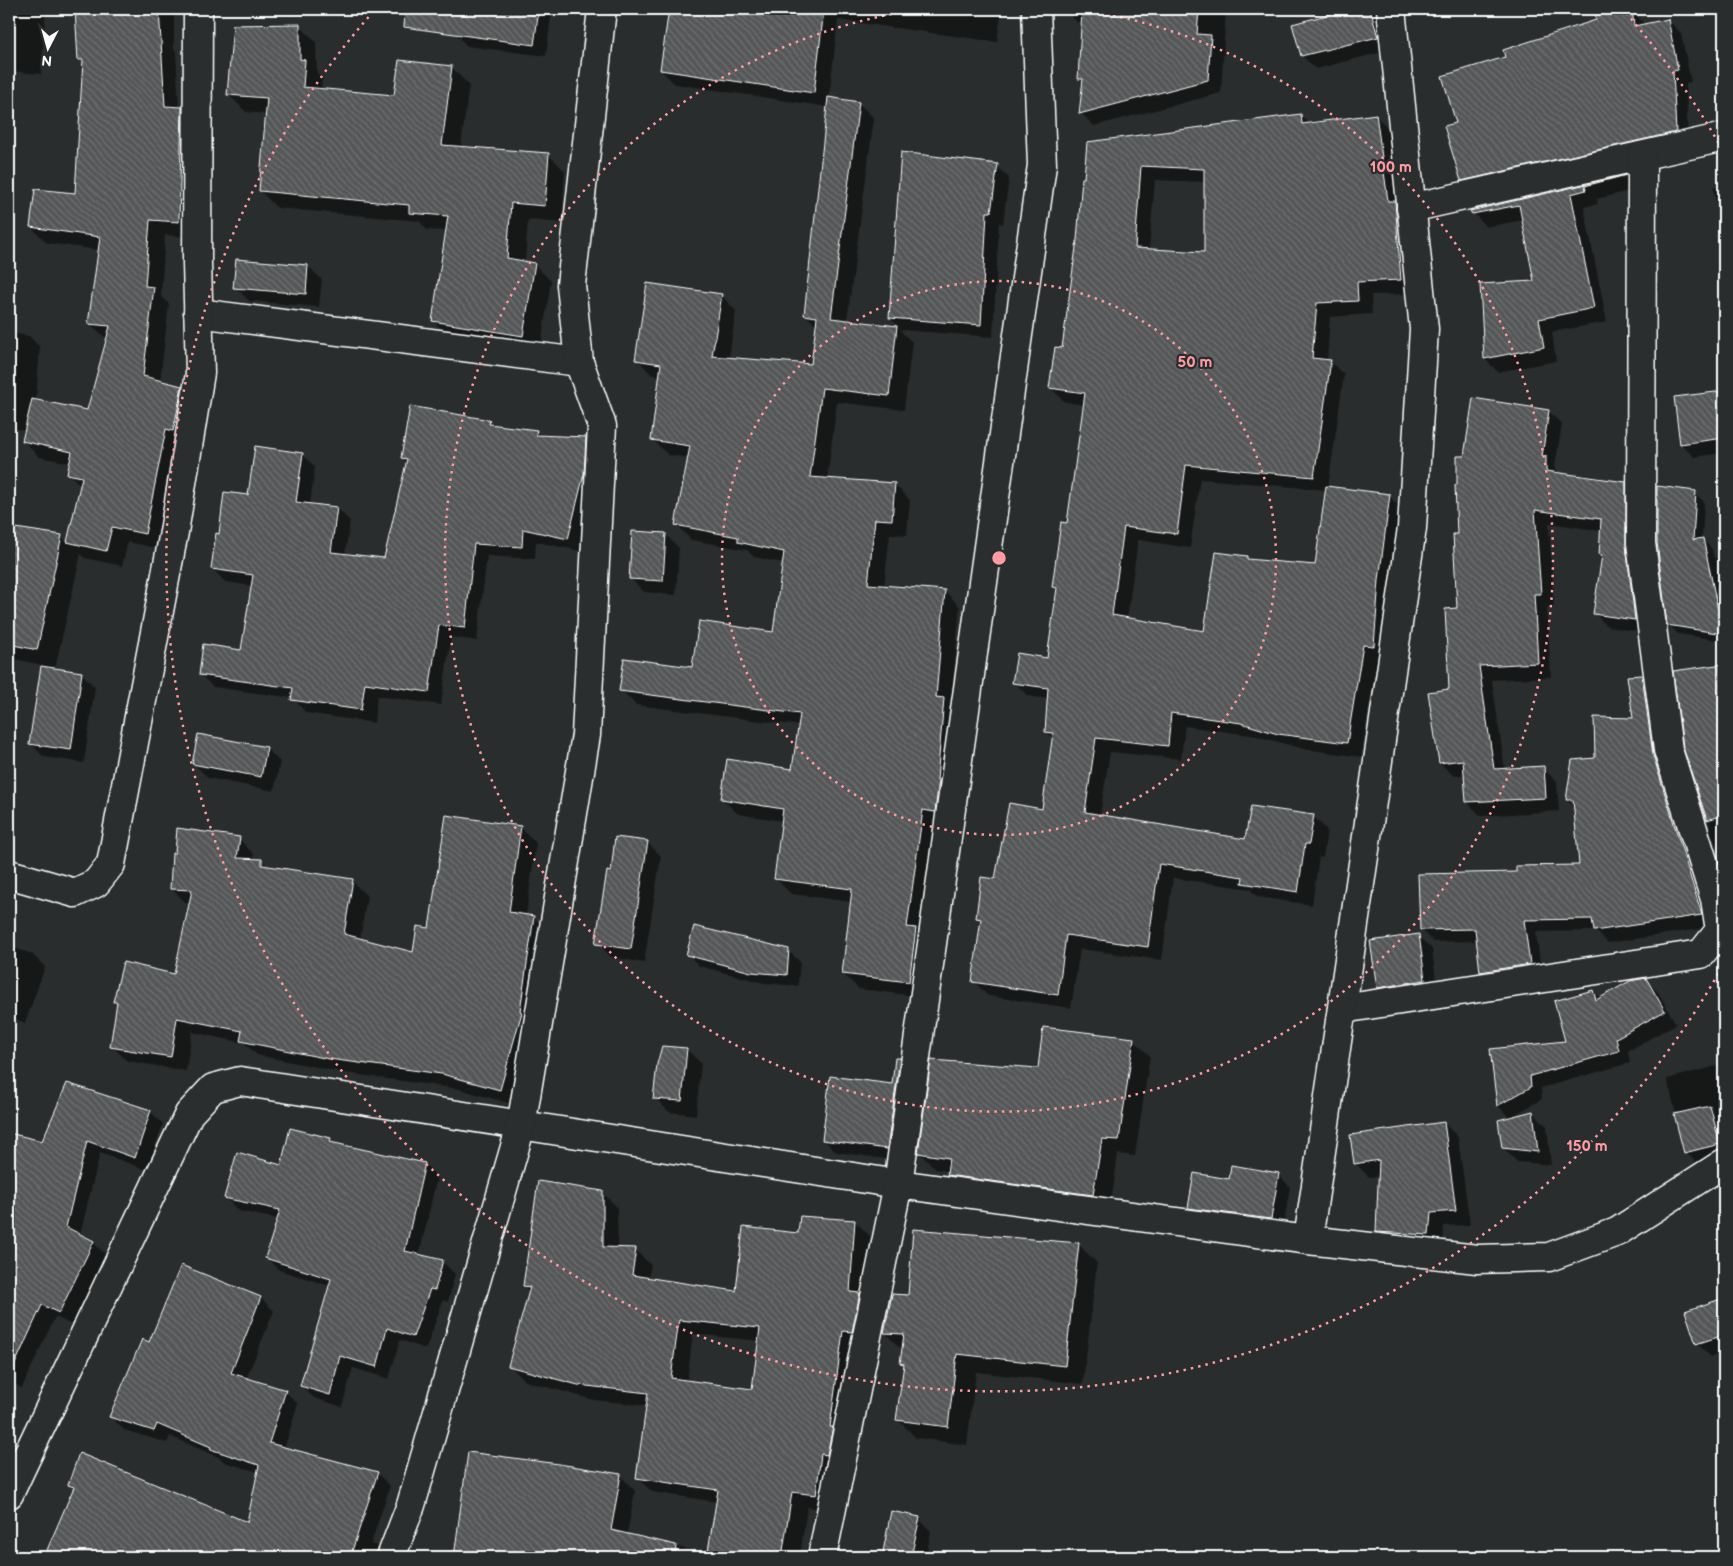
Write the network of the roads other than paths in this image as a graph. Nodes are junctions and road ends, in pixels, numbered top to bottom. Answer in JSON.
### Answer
{"nodes":[{"id":1,"x":198,"y":9,"type":"edge"},
{"id":2,"x":602,"y":9,"type":"edge"},
{"id":3,"x":1036,"y":9,"type":"edge"},
{"id":4,"x":1390,"y":9,"type":"edge"},
{"id":5,"x":1724,"y":137,"type":"edge"},
{"id":6,"x":1642,"y":156,"type":"junction"},
{"id":7,"x":1411,"y":208,"type":"junction"},
{"id":8,"x":198,"y":313,"type":"junction"},
{"id":9,"x":579,"y":362,"type":"junction"},
{"id":10,"x":9,"y":874,"type":"edge"},
{"id":11,"x":1342,"y":1009,"type":"junction"},
{"id":12,"x":521,"y":1126,"type":"junction"},
{"id":13,"x":1724,"y":1163,"type":"edge"},
{"id":14,"x":898,"y":1184,"type":"junction"},
{"id":15,"x":1308,"y":1240,"type":"junction"},
{"id":16,"x":9,"y":1494,"type":"edge"},
{"id":17,"x":391,"y":1557,"type":"edge"},
{"id":18,"x":822,"y":1557,"type":"edge"}],
"edges":[{"from":1,"to":8,"type":"street"},
{"from":2,"to":9,"type":"street"},
{"from":3,"to":14,"type":"street"},
{"from":4,"to":7,"type":"street"},
{"from":5,"to":6,"type":"street"},
{"from":6,"to":7,"type":"street"},
{"from":6,"to":11,"type":"street"},
{"from":7,"to":11,"type":"street"},
{"from":8,"to":9,"type":"street"},
{"from":8,"to":10,"type":"street"},
{"from":9,"to":12,"type":"street"},
{"from":11,"to":15,"type":"street"},
{"from":12,"to":14,"type":"street"},
{"from":12,"to":16,"type":"street"},
{"from":12,"to":17,"type":"street"},
{"from":13,"to":15,"type":"street"},
{"from":14,"to":15,"type":"street"},
{"from":14,"to":18,"type":"street"}]}
